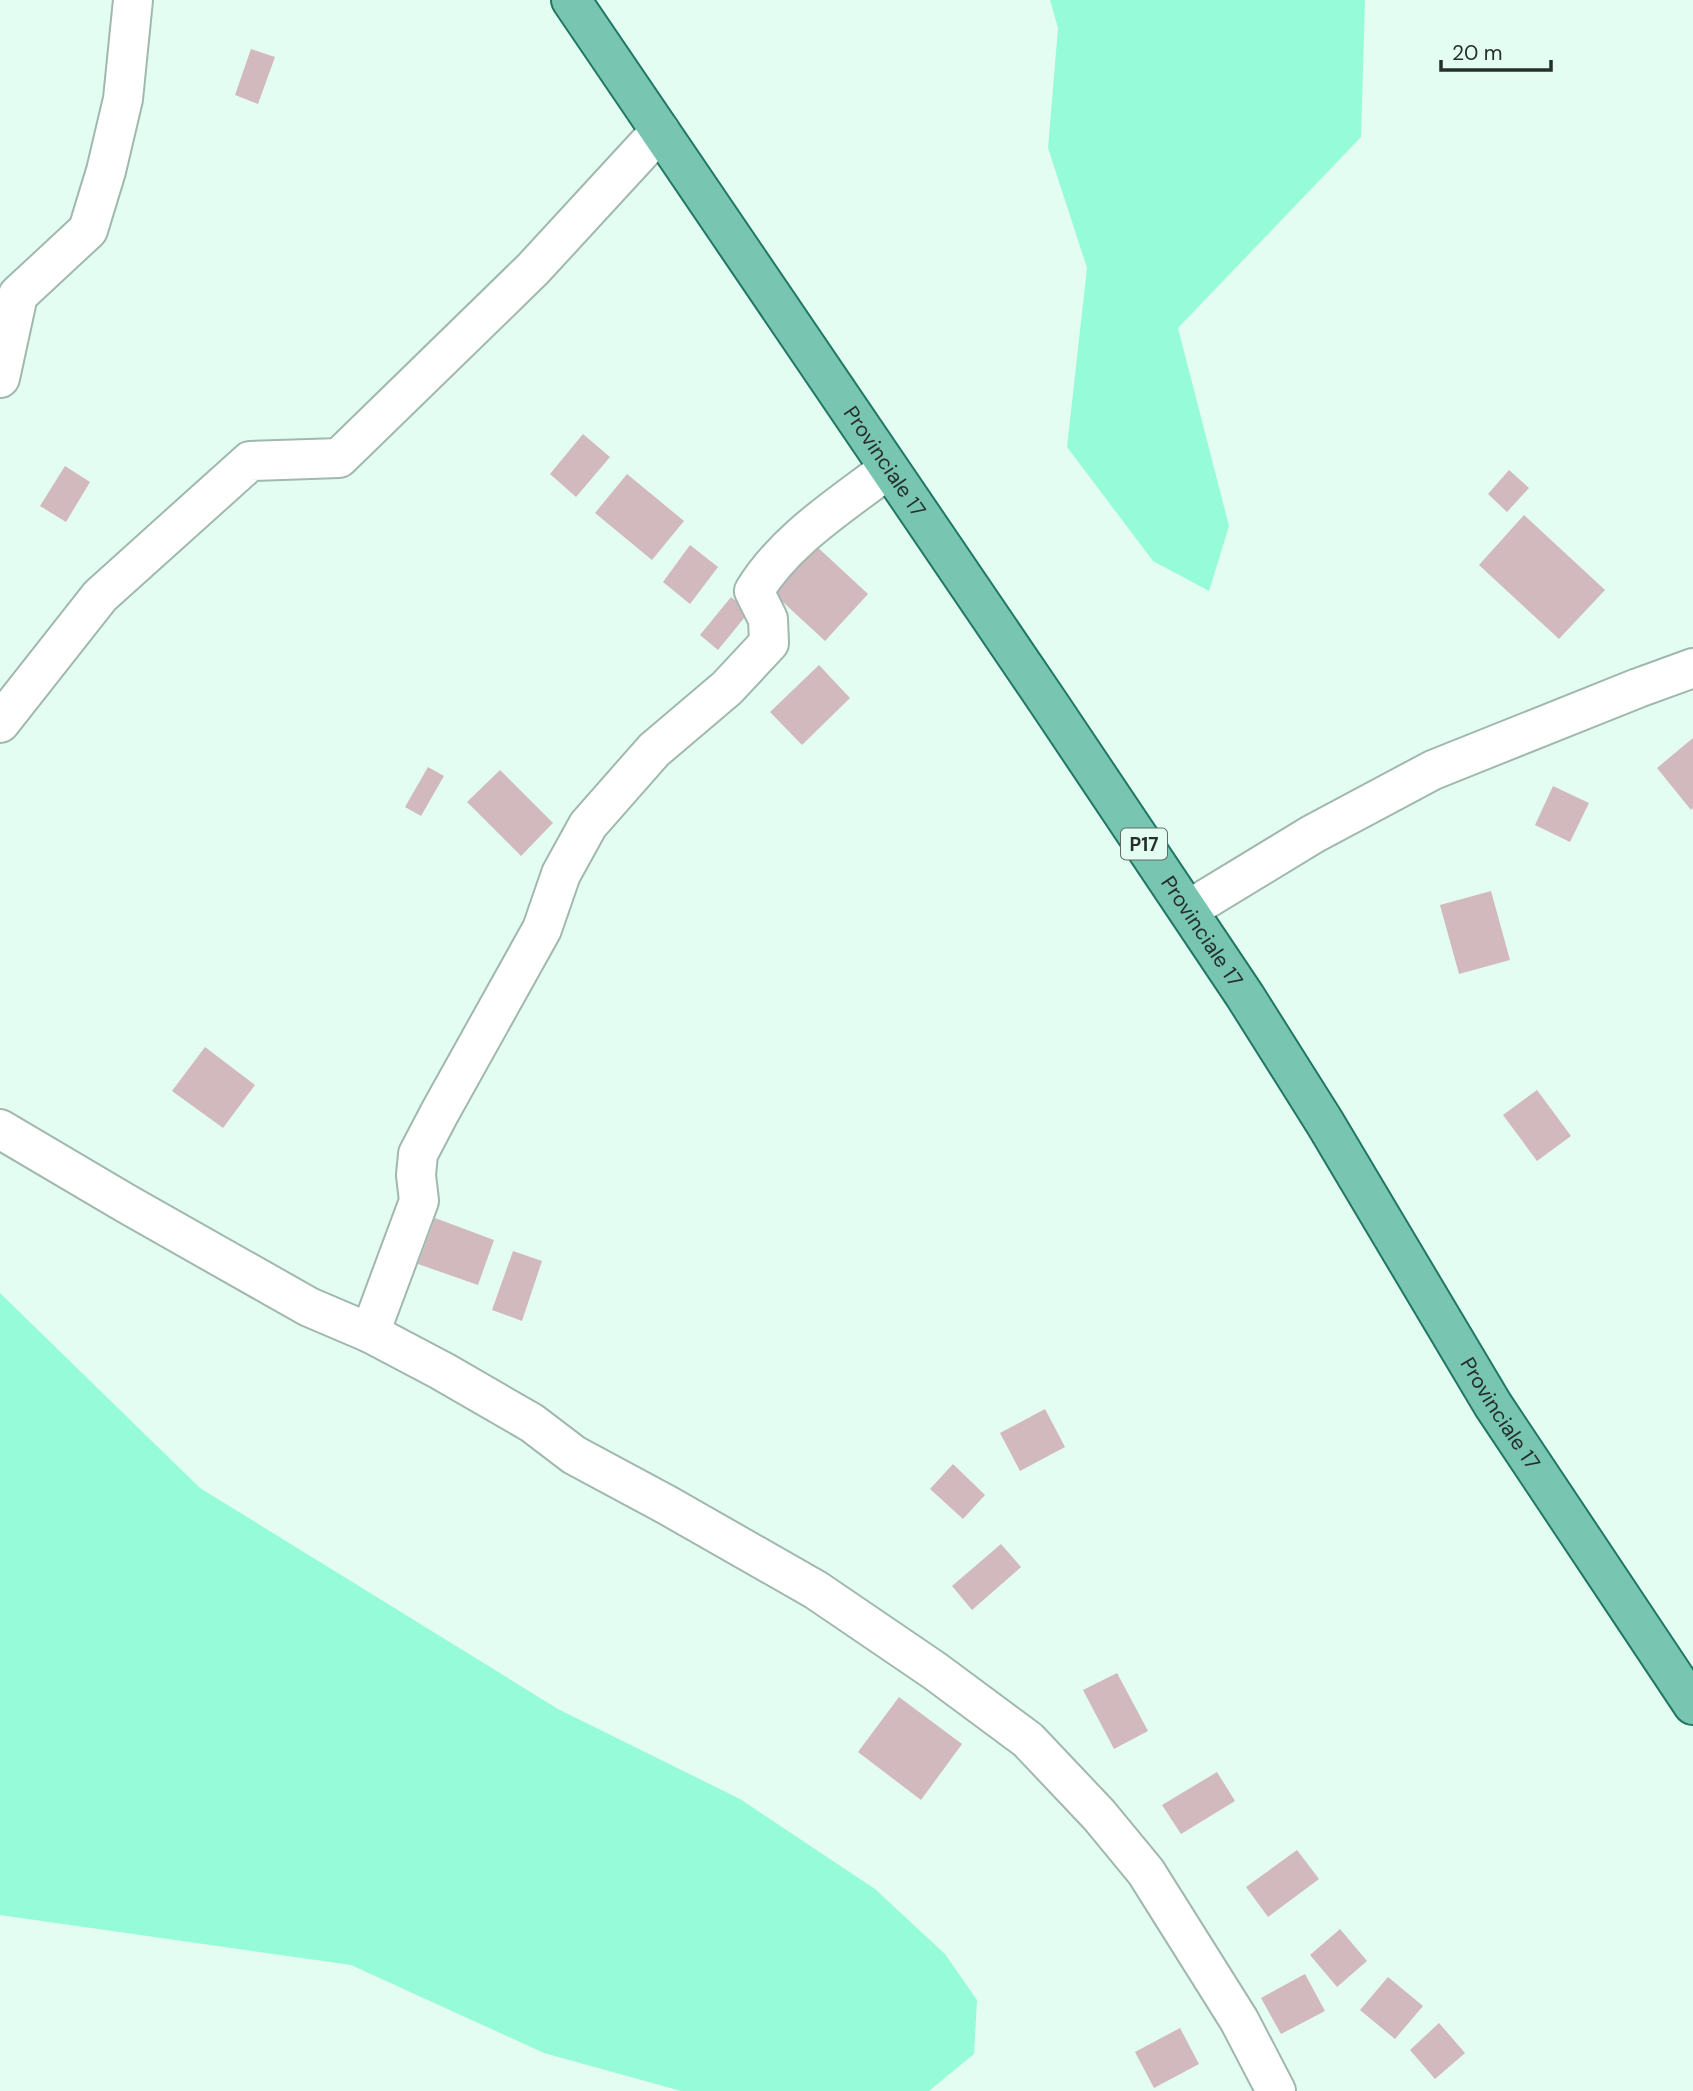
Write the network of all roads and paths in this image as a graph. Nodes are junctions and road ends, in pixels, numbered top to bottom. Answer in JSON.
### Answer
{"nodes":[{"id":1,"x":133,"y":0,"type":"edge"},
{"id":2,"x":570,"y":0,"type":"edge"},
{"id":3,"x":660,"y":131,"type":"junction"},
{"id":4,"x":0,"y":378,"type":"edge"},
{"id":5,"x":888,"y":469,"type":"junction"},
{"id":6,"x":1693,"y":668,"type":"edge"},
{"id":7,"x":0,"y":723,"type":"edge"},
{"id":8,"x":1188,"y":910,"type":"junction"},
{"id":9,"x":0,"y":1129,"type":"edge"},
{"id":10,"x":370,"y":1333,"type":"junction"},
{"id":11,"x":1693,"y":1704,"type":"edge"},
{"id":12,"x":1276,"y":2091,"type":"edge"}],
"edges":[{"from":1,"to":4,"type":"street"},
{"from":2,"to":3,"type":"main road","name":"Provinciale 17","number":"P17"},
{"from":3,"to":5,"type":"main road","name":"Provinciale 17","number":"P17"},
{"from":3,"to":7,"type":"street"},
{"from":5,"to":8,"type":"main road","name":"Provinciale 17","number":"P17"},
{"from":5,"to":10,"type":"street"},
{"from":6,"to":8,"type":"street"},
{"from":8,"to":11,"type":"main road","name":"Provinciale 17","number":"P17"},
{"from":9,"to":10,"type":"street"},
{"from":10,"to":12,"type":"street"}]}
